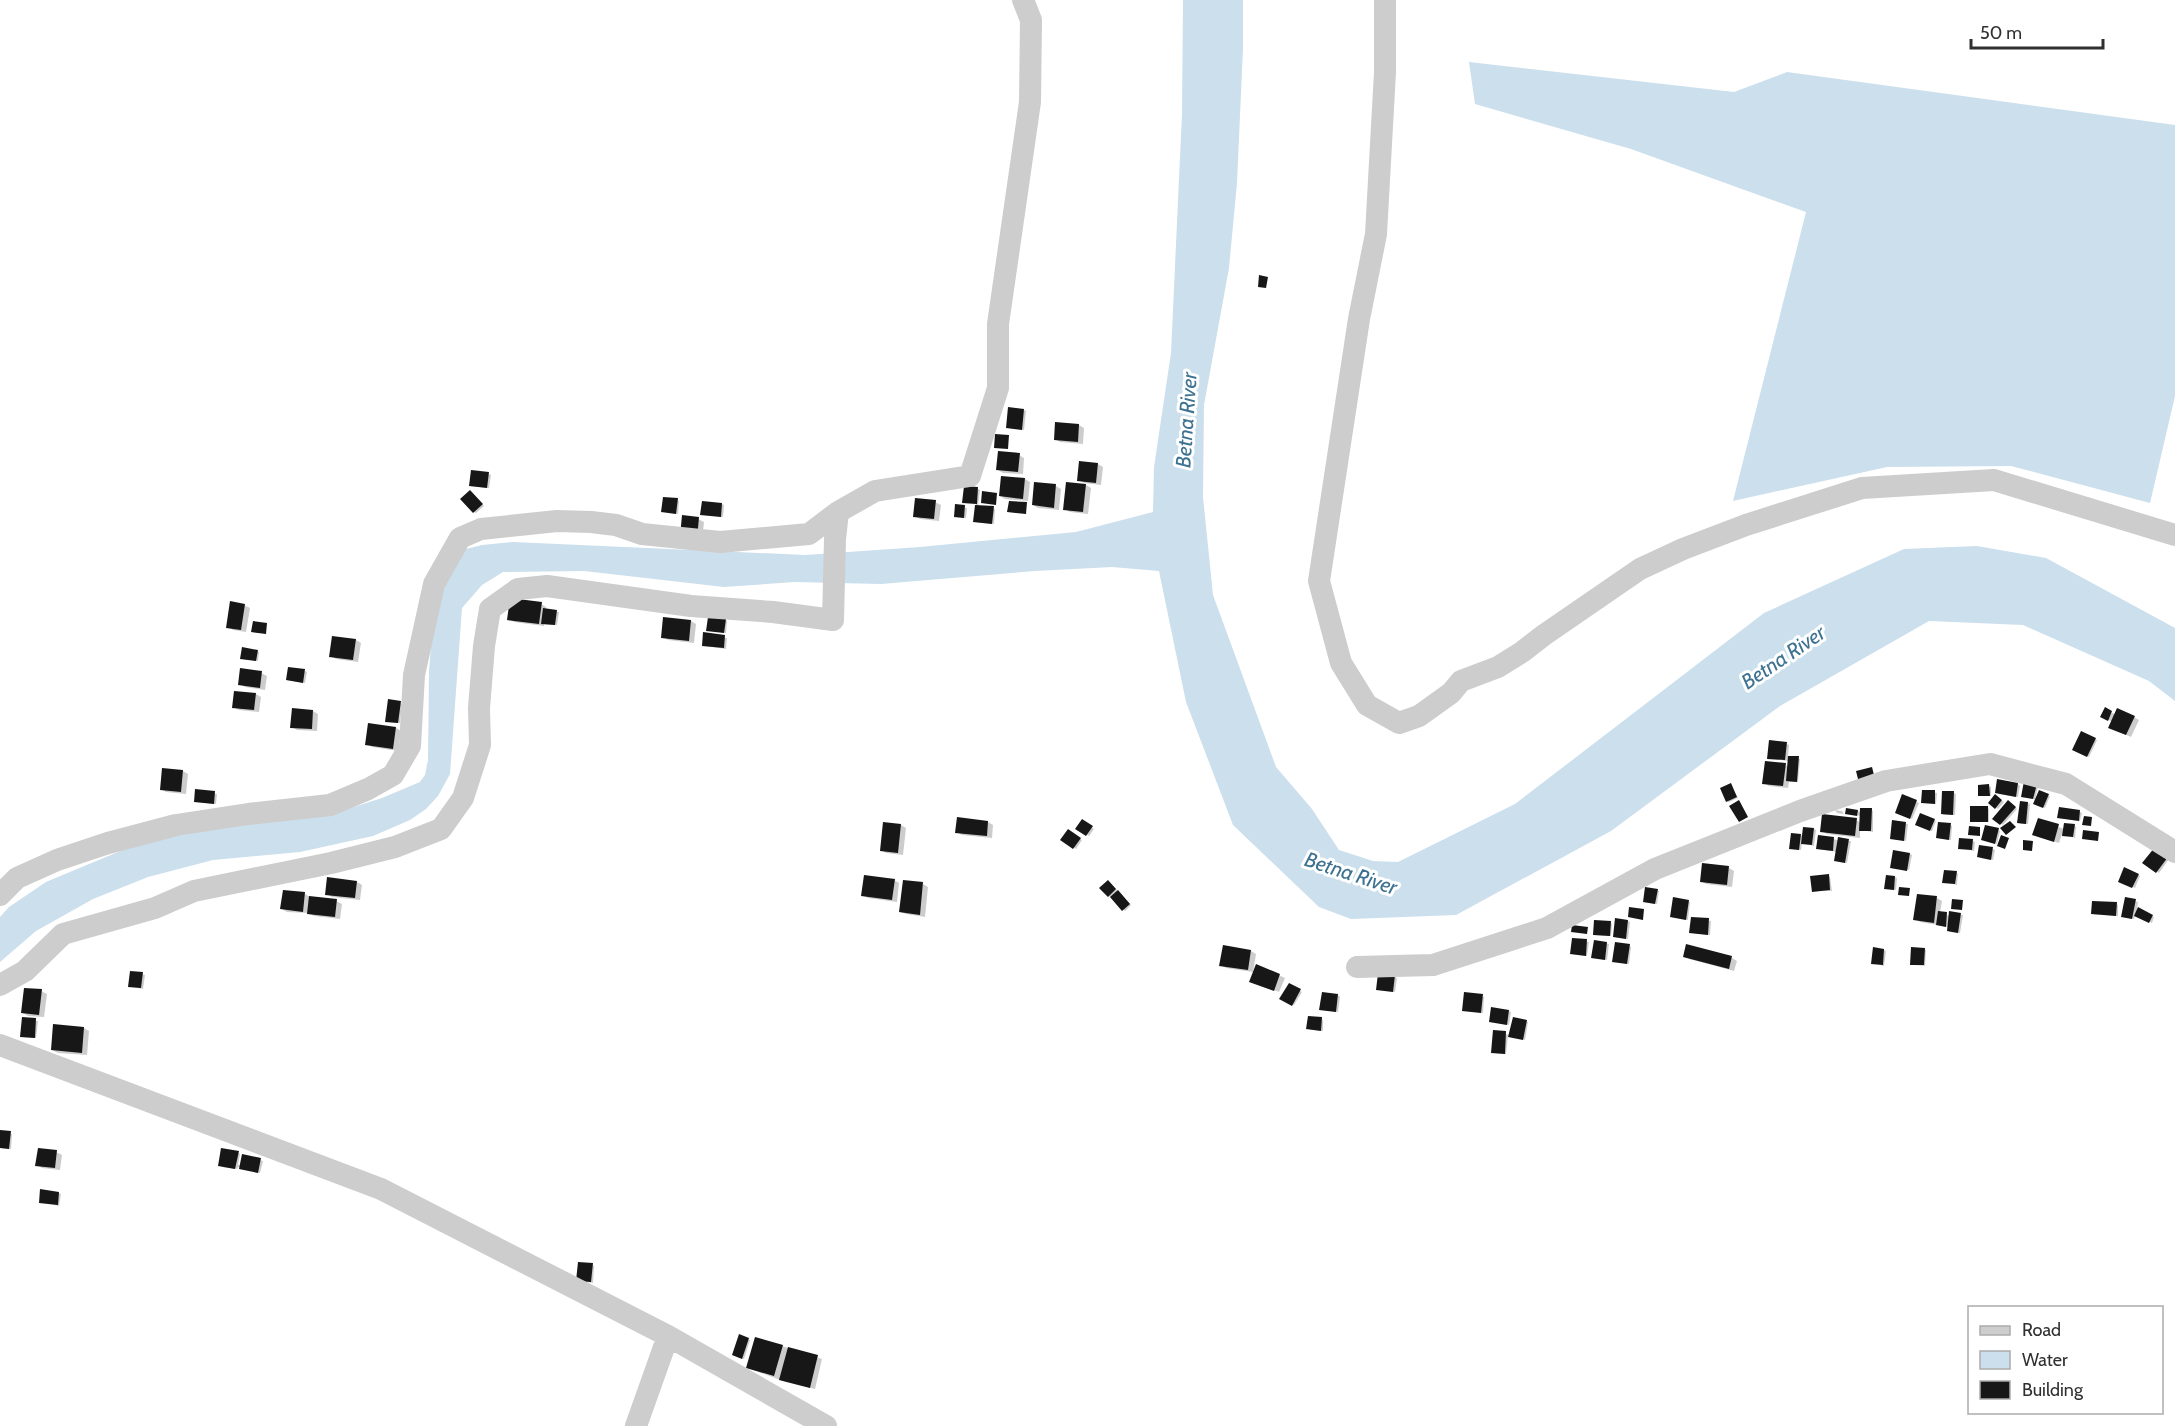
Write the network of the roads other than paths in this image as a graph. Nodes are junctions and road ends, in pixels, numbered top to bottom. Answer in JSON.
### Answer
{"nodes":[{"id":1,"x":1023,"y":0,"type":"edge"},
{"id":2,"x":1385,"y":0,"type":"edge"},
{"id":3,"x":838,"y":512,"type":"junction"},
{"id":4,"x":2175,"y":535,"type":"edge"},
{"id":5,"x":2175,"y":852,"type":"edge"},
{"id":6,"x":0,"y":895,"type":"edge"},
{"id":7,"x":1357,"y":967,"type":"dead end"},
{"id":8,"x":0,"y":985,"type":"edge"},
{"id":9,"x":0,"y":1046,"type":"edge"},
{"id":10,"x":668,"y":1336,"type":"junction"},
{"id":11,"x":636,"y":1426,"type":"edge"},
{"id":12,"x":826,"y":1426,"type":"edge"}],
"edges":[{"from":1,"to":3,"type":"street"},
{"from":2,"to":4,"type":"street"},
{"from":3,"to":6,"type":"street"},
{"from":3,"to":8,"type":"street"},
{"from":5,"to":7,"type":"street"},
{"from":9,"to":10,"type":"street"},
{"from":10,"to":11,"type":"street"},
{"from":10,"to":12,"type":"street"}]}
